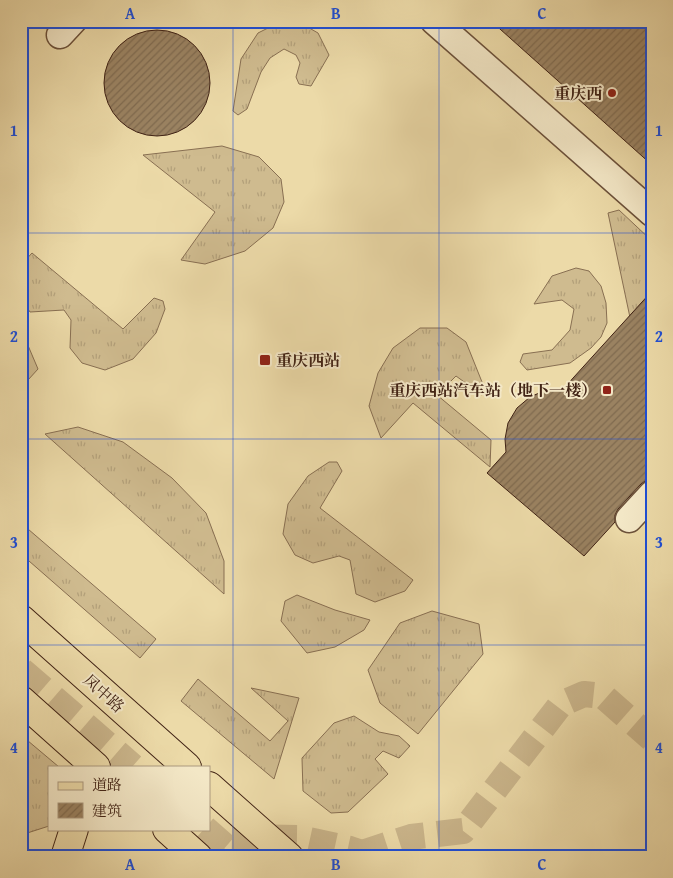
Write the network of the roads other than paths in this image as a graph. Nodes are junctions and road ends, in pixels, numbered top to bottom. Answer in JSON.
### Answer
{"nodes":[{"id":1,"x":434,"y":21,"type":"edge"},
{"id":2,"x":652,"y":213,"type":"edge"},
{"id":3,"x":652,"y":494,"type":"edge"},
{"id":4,"x":629,"y":519,"type":"dead end"},
{"id":5,"x":21,"y":619,"type":"edge"},
{"id":6,"x":21,"y":700,"type":"edge"},
{"id":7,"x":95,"y":766,"type":"edge"},
{"id":8,"x":186,"y":766,"type":"edge"},
{"id":9,"x":210,"y":787,"type":"edge"},
{"id":10,"x":74,"y":830,"type":"edge"},
{"id":11,"x":168,"y":830,"type":"edge"},
{"id":12,"x":64,"y":857,"type":"edge"},
{"id":13,"x":198,"y":857,"type":"tunnel mouth"},
{"id":14,"x":289,"y":857,"type":"edge"}],
"edges":[{"from":1,"to":2,"type":"lane"},
{"from":3,"to":4,"type":"lane"},
{"from":5,"to":8,"type":"main road","name":"凤中路"},
{"from":6,"to":7,"type":"main road"},
{"from":9,"to":14,"type":"main road"},
{"from":10,"to":12,"type":"main road"},
{"from":11,"to":13,"type":"main road"}]}
